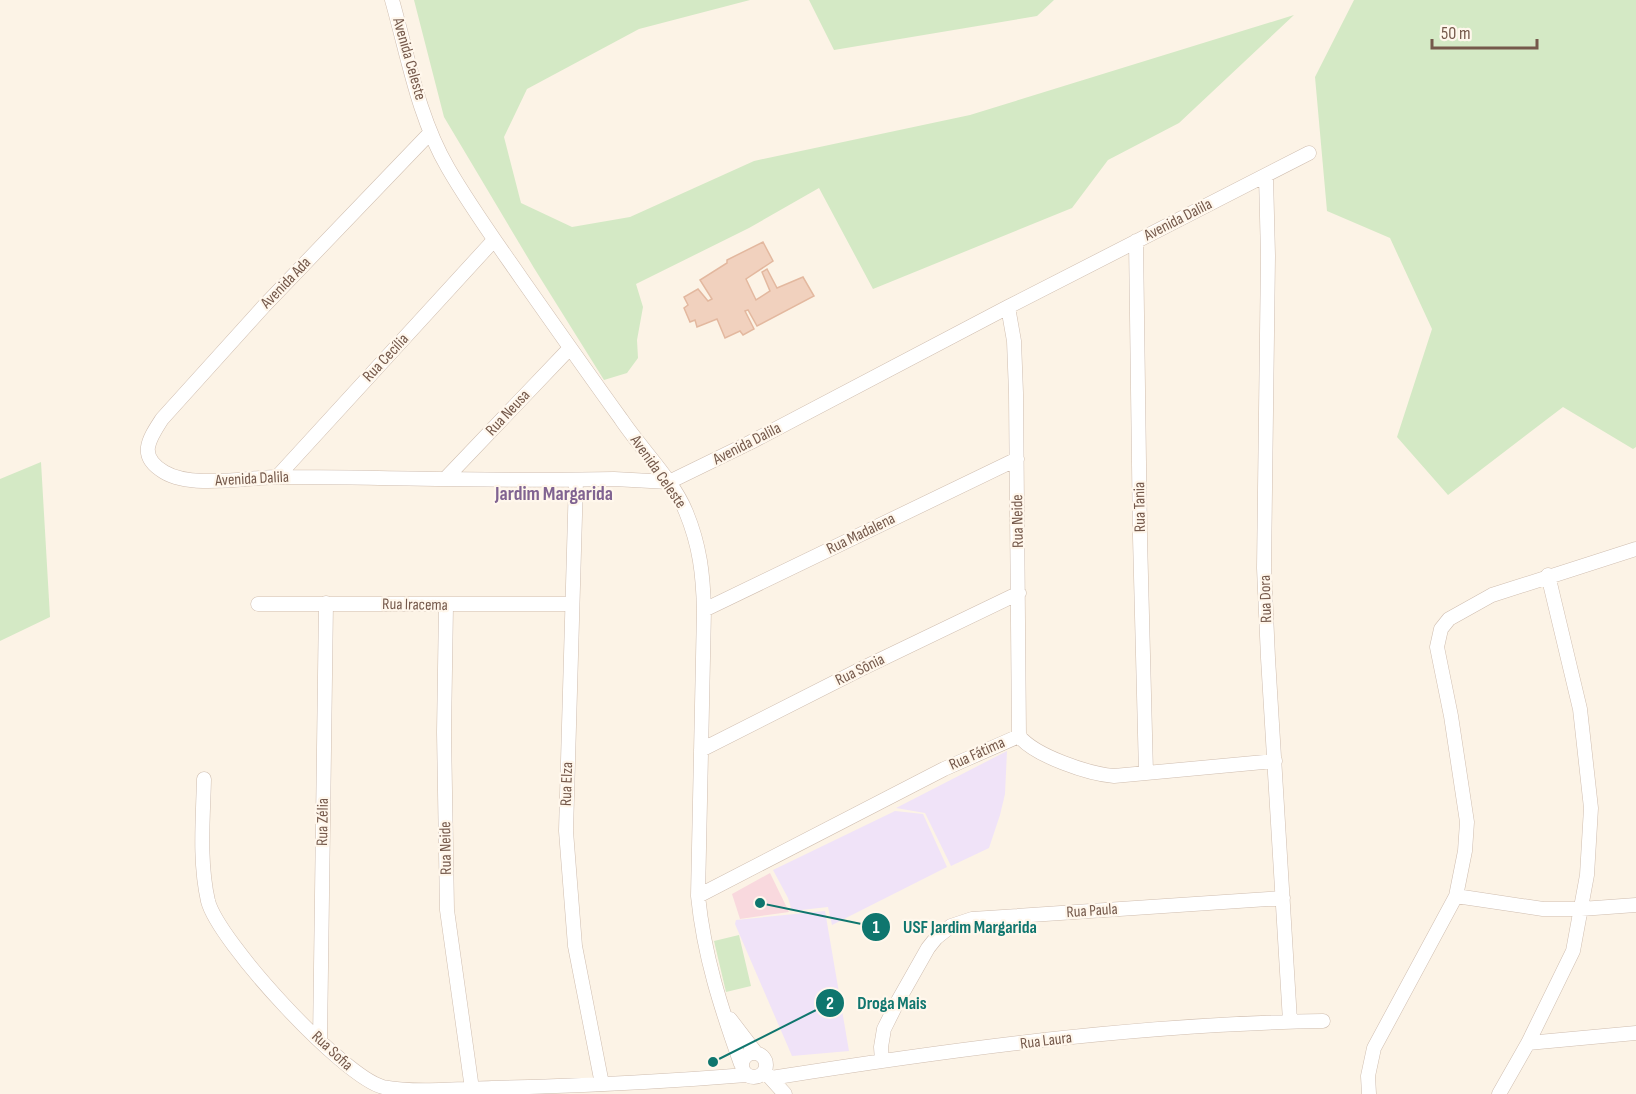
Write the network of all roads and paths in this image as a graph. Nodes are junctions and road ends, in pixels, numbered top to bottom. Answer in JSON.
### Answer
{"nodes":[{"id":1,"x":392,"y":0,"type":"edge"},
{"id":2,"x":430,"y":133,"type":"junction"},
{"id":3,"x":1309,"y":153,"type":"dead end"},
{"id":4,"x":1266,"y":176,"type":"junction"},
{"id":5,"x":495,"y":240,"type":"junction"},
{"id":6,"x":1136,"y":241,"type":"junction"},
{"id":7,"x":1008,"y":307,"type":"junction"},
{"id":8,"x":570,"y":348,"type":"junction"},
{"id":9,"x":149,"y":438,"type":"joint"},
{"id":10,"x":1017,"y":459,"type":"junction"},
{"id":11,"x":277,"y":477,"type":"junction"},
{"id":12,"x":446,"y":478,"type":"junction"},
{"id":13,"x":576,"y":480,"type":"junction"},
{"id":14,"x":669,"y":482,"type":"junction"},
{"id":15,"x":1636,"y":549,"type":"edge"},
{"id":16,"x":1548,"y":575,"type":"junction"},
{"id":17,"x":1019,"y":593,"type":"junction"},
{"id":18,"x":326,"y":603,"type":"junction"},
{"id":19,"x":258,"y":604,"type":"dead end"},
{"id":20,"x":571,"y":604,"type":"junction"},
{"id":21,"x":447,"y":606,"type":"junction"},
{"id":22,"x":704,"y":610,"type":"junction"},
{"id":23,"x":1019,"y":736,"type":"junction"},
{"id":24,"x":701,"y":750,"type":"junction"},
{"id":25,"x":1275,"y":761,"type":"junction"},
{"id":26,"x":1146,"y":773,"type":"junction"},
{"id":27,"x":204,"y":779,"type":"dead end"},
{"id":28,"x":698,"y":896,"type":"junction"},
{"id":29,"x":1456,"y":896,"type":"junction"},
{"id":30,"x":1283,"y":898,"type":"junction"},
{"id":31,"x":1636,"y":905,"type":"edge"},
{"id":32,"x":1581,"y":909,"type":"junction"},
{"id":33,"x":720,"y":1005,"type":"junction"},
{"id":34,"x":1290,"y":1021,"type":"junction"},
{"id":35,"x":1323,"y":1021,"type":"dead end"},
{"id":36,"x":1636,"y":1032,"type":"edge"},
{"id":37,"x":320,"y":1041,"type":"junction"},
{"id":38,"x":1528,"y":1043,"type":"junction"},
{"id":39,"x":756,"y":1053,"type":"junction"},
{"id":40,"x":882,"y":1060,"type":"junction"},
{"id":41,"x":744,"y":1069,"type":"junction"},
{"id":42,"x":767,"y":1075,"type":"junction"},
{"id":43,"x":602,"y":1084,"type":"junction"},
{"id":44,"x":472,"y":1089,"type":"junction"},
{"id":45,"x":785,"y":1094,"type":"edge"},
{"id":46,"x":1369,"y":1094,"type":"edge"},
{"id":47,"x":1499,"y":1094,"type":"edge"}],
"edges":[{"from":1,"to":2,"type":"street","name":"Avenida Celeste"},
{"from":2,"to":5,"type":"street","name":"Avenida Celeste"},
{"from":2,"to":9,"type":"street","name":"Avenida Ada"},
{"from":3,"to":4,"type":"street","name":"Avenida Dalila"},
{"from":4,"to":6,"type":"street","name":"Avenida Dalila"},
{"from":4,"to":25,"type":"street","name":"Rua Dora"},
{"from":5,"to":8,"type":"street","name":"Avenida Celeste"},
{"from":5,"to":11,"type":"street","name":"Rua Cecília"},
{"from":6,"to":7,"type":"street","name":"Avenida Dalila"},
{"from":6,"to":26,"type":"street","name":"Rua Tania"},
{"from":7,"to":10,"type":"street","name":"Rua Neide"},
{"from":7,"to":14,"type":"street","name":"Avenida Dalila"},
{"from":8,"to":12,"type":"street","name":"Rua Neusa"},
{"from":8,"to":14,"type":"street","name":"Avenida Celeste"},
{"from":9,"to":11,"type":"street","name":"Avenida Dalila"},
{"from":10,"to":17,"type":"street","name":"Rua Neide"},
{"from":10,"to":22,"type":"street","name":"Rua Madalena"},
{"from":11,"to":12,"type":"street","name":"Avenida Dalila"},
{"from":12,"to":13,"type":"street","name":"Avenida Dalila"},
{"from":13,"to":14,"type":"street","name":"Avenida Dalila"},
{"from":13,"to":20,"type":"street","name":"Rua Elza"},
{"from":14,"to":22,"type":"street","name":"Avenida Celeste"},
{"from":15,"to":16,"type":"street"},
{"from":16,"to":29,"type":"street"},
{"from":16,"to":32,"type":"street"},
{"from":17,"to":23,"type":"street","name":"Rua Neide"},
{"from":17,"to":24,"type":"street","name":"Rua Sônia"},
{"from":18,"to":19,"type":"street","name":"Rua Iracema"},
{"from":18,"to":21,"type":"street","name":"Rua Iracema"},
{"from":18,"to":37,"type":"street","name":"Rua Zélia"},
{"from":20,"to":21,"type":"street","name":"Rua Iracema"},
{"from":20,"to":43,"type":"street","name":"Rua Elza"},
{"from":21,"to":44,"type":"street","name":"Rua Neide"},
{"from":22,"to":24,"type":"street","name":"Avenida Celeste"},
{"from":23,"to":26,"type":"street","name":"Rua Fátima"},
{"from":23,"to":28,"type":"street","name":"Rua Fátima"},
{"from":24,"to":28,"type":"street","name":"Avenida Celeste"},
{"from":25,"to":26,"type":"street","name":"Rua Fátima"},
{"from":25,"to":30,"type":"street","name":"Rua Dora"},
{"from":27,"to":37,"type":"street","name":"Rua Sofia"},
{"from":28,"to":33,"type":"street","name":"Avenida Celeste"},
{"from":29,"to":32,"type":"street"},
{"from":29,"to":46,"type":"street"},
{"from":30,"to":34,"type":"street","name":"Rua Dora"},
{"from":30,"to":40,"type":"street","name":"Rua Paula"},
{"from":31,"to":32,"type":"street"},
{"from":32,"to":38,"type":"street"},
{"from":33,"to":39,"type":"street","name":"Avenida Celeste"},
{"from":33,"to":41,"type":"street","name":"Avenida Celeste"},
{"from":34,"to":35,"type":"street","name":"Rua Laura"},
{"from":34,"to":40,"type":"street","name":"Rua Laura"},
{"from":36,"to":38,"type":"street"},
{"from":37,"to":44,"type":"street","name":"Rua Sofia"},
{"from":38,"to":47,"type":"street"},
{"from":39,"to":41,"type":"street"},
{"from":39,"to":42,"type":"street"},
{"from":40,"to":42,"type":"street","name":"Rua Laura"},
{"from":41,"to":42,"type":"street"},
{"from":41,"to":43,"type":"street","name":"Rua Sofia"},
{"from":42,"to":45,"type":"street"},
{"from":43,"to":44,"type":"street","name":"Rua Sofia"}]}
